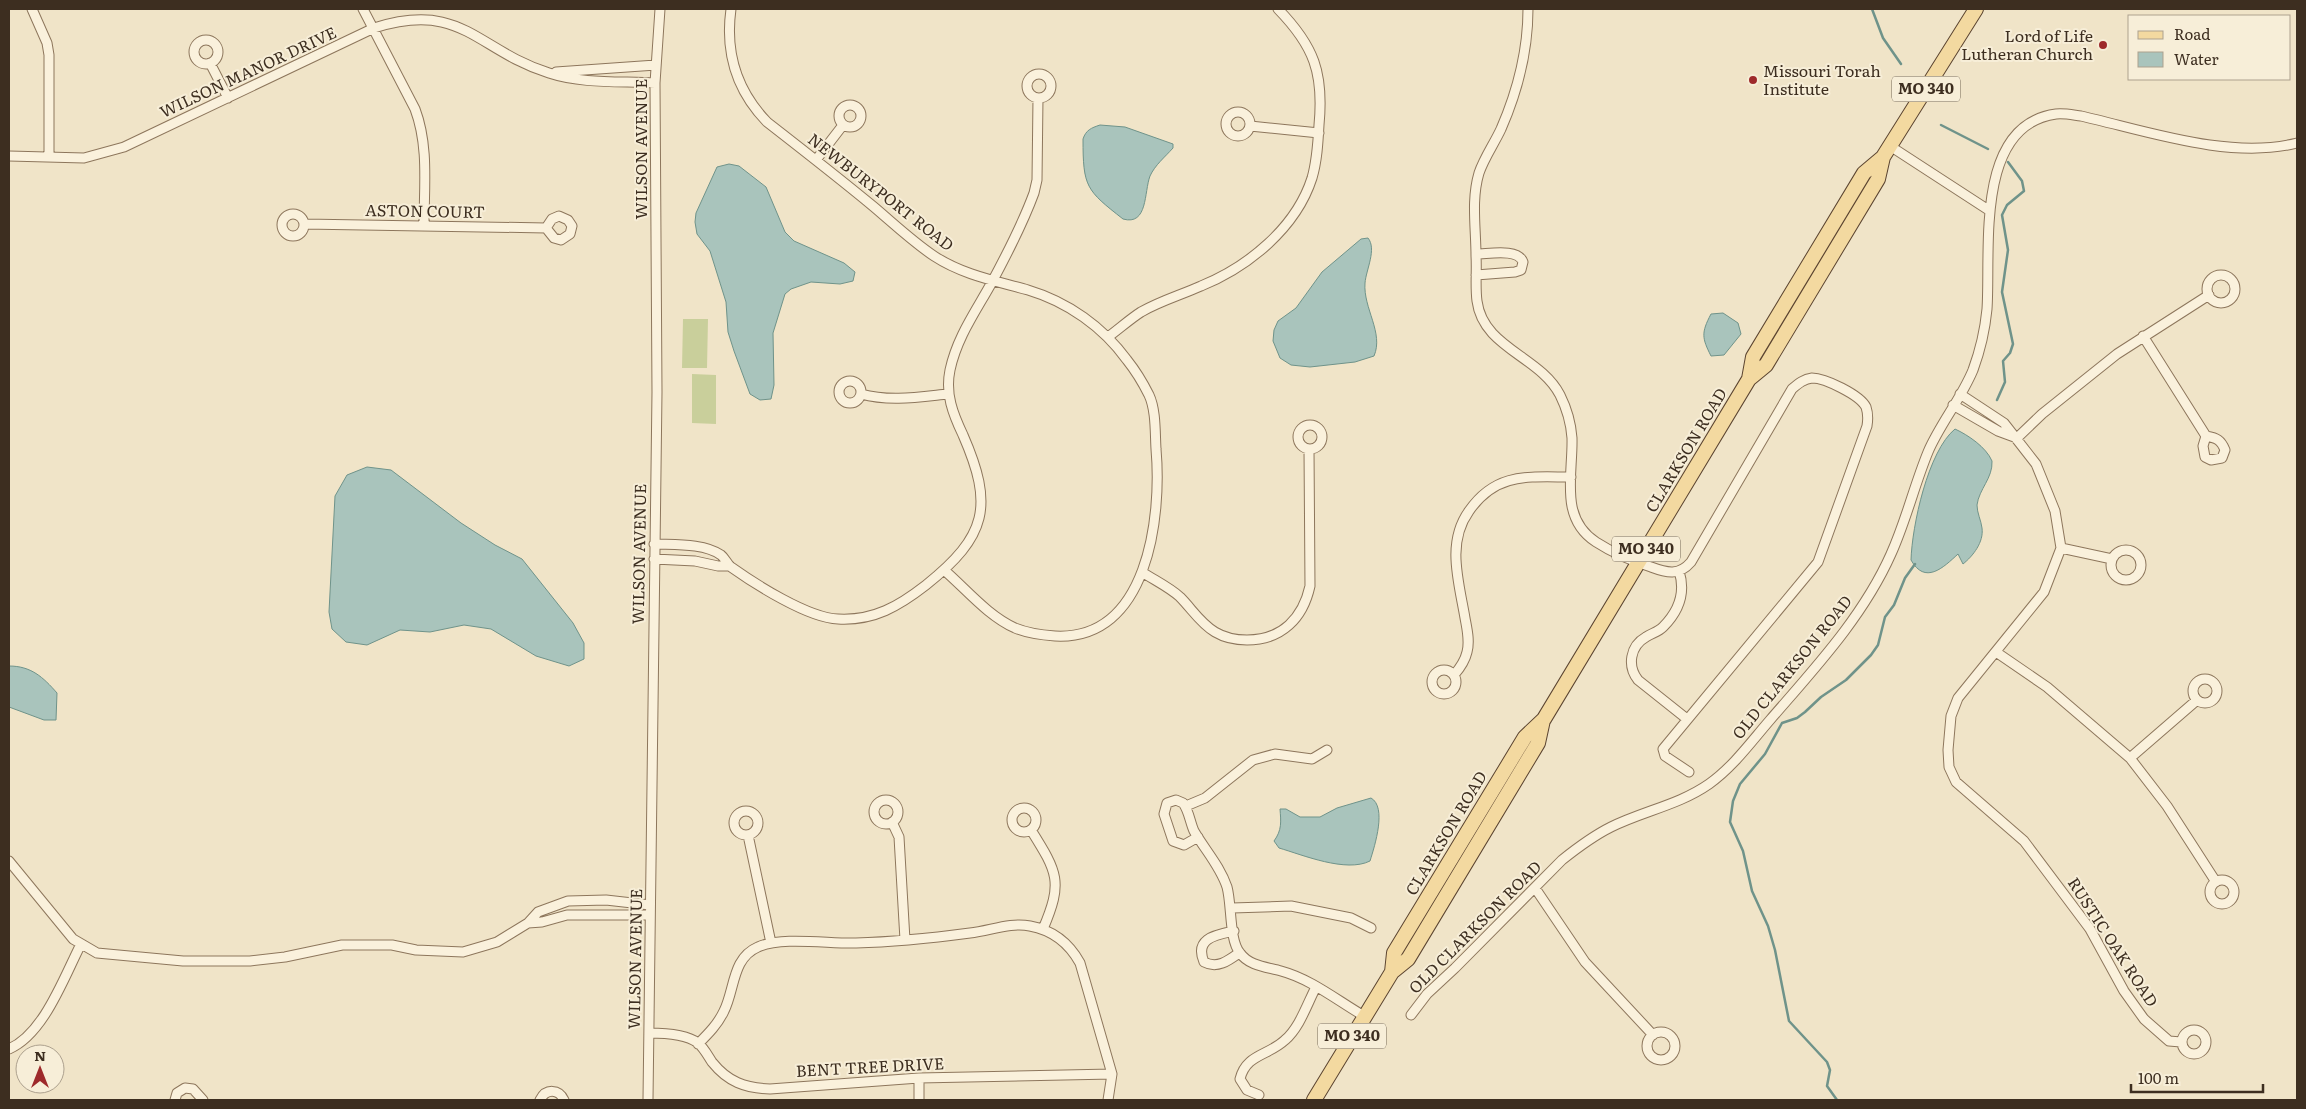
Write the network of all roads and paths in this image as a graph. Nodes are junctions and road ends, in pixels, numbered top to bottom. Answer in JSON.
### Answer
{"nodes":[{"id":1,"x":32,"y":9,"type":"edge"},
{"id":2,"x":363,"y":9,"type":"edge"},
{"id":3,"x":660,"y":9,"type":"edge"},
{"id":4,"x":730,"y":9,"type":"edge"},
{"id":5,"x":1278,"y":9,"type":"edge"},
{"id":6,"x":1528,"y":9,"type":"edge"},
{"id":7,"x":1976,"y":9,"type":"edge"},
{"id":8,"x":374,"y":28,"type":"junction"},
{"id":9,"x":210,"y":63,"type":"dead end"},
{"id":10,"x":656,"y":64,"type":"junction"},
{"id":11,"x":548,"y":73,"type":"junction"},
{"id":12,"x":655,"y":83,"type":"junction"},
{"id":13,"x":228,"y":98,"type":"junction"},
{"id":14,"x":1038,"y":98,"type":"dead end"},
{"id":15,"x":843,"y":126,"type":"dead end"},
{"id":16,"x":1250,"y":126,"type":"dead end"},
{"id":17,"x":1319,"y":133,"type":"junction"},
{"id":18,"x":2297,"y":143,"type":"edge"},
{"id":19,"x":1886,"y":152,"type":"junction"},
{"id":20,"x":9,"y":156,"type":"edge"},
{"id":21,"x":49,"y":156,"type":"junction"},
{"id":22,"x":816,"y":160,"type":"junction"},
{"id":23,"x":1990,"y":211,"type":"junction"},
{"id":24,"x":304,"y":224,"type":"dead end"},
{"id":25,"x":424,"y":226,"type":"junction"},
{"id":26,"x":546,"y":228,"type":"dead end"},
{"id":27,"x":1827,"y":236,"type":"junction"},
{"id":28,"x":1476,"y":254,"type":"junction"},
{"id":29,"x":1827,"y":264,"type":"junction"},
{"id":30,"x":1476,"y":275,"type":"junction"},
{"id":31,"x":992,"y":282,"type":"junction"},
{"id":32,"x":2209,"y":296,"type":"dead end"},
{"id":33,"x":2143,"y":336,"type":"junction"},
{"id":34,"x":1108,"y":337,"type":"junction"},
{"id":35,"x":1749,"y":379,"type":"junction"},
{"id":36,"x":861,"y":394,"type":"dead end"},
{"id":37,"x":948,"y":394,"type":"junction"},
{"id":38,"x":1960,"y":394,"type":"junction"},
{"id":39,"x":1953,"y":405,"type":"junction"},
{"id":40,"x":2206,"y":436,"type":"dead end"},
{"id":41,"x":2017,"y":438,"type":"junction"},
{"id":42,"x":1309,"y":449,"type":"dead end"},
{"id":43,"x":1571,"y":476,"type":"junction"},
{"id":44,"x":654,"y":544,"type":"junction"},
{"id":45,"x":2061,"y":548,"type":"junction"},
{"id":46,"x":654,"y":559,"type":"junction"},
{"id":47,"x":2112,"y":559,"type":"dead end"},
{"id":48,"x":1638,"y":562,"type":"junction"},
{"id":49,"x":729,"y":566,"type":"junction"},
{"id":50,"x":944,"y":570,"type":"junction"},
{"id":51,"x":1679,"y":571,"type":"junction"},
{"id":52,"x":1142,"y":572,"type":"junction"},
{"id":53,"x":1996,"y":652,"type":"junction"},
{"id":54,"x":1454,"y":675,"type":"dead end"},
{"id":55,"x":2197,"y":700,"type":"dead end"},
{"id":56,"x":1687,"y":719,"type":"junction"},
{"id":57,"x":1327,"y":750,"type":"dead end"},
{"id":58,"x":2130,"y":758,"type":"junction"},
{"id":59,"x":1689,"y":772,"type":"dead end"},
{"id":60,"x":1186,"y":806,"type":"junction"},
{"id":61,"x":892,"y":822,"type":"dead end"},
{"id":62,"x":1031,"y":830,"type":"dead end"},
{"id":63,"x":748,"y":835,"type":"dead end"},
{"id":64,"x":1198,"y":837,"type":"junction"},
{"id":65,"x":9,"y":861,"type":"edge"},
{"id":66,"x":2216,"y":882,"type":"dead end"},
{"id":67,"x":1535,"y":888,"type":"junction"},
{"id":68,"x":650,"y":905,"type":"junction"},
{"id":69,"x":1232,"y":908,"type":"junction"},
{"id":70,"x":650,"y":915,"type":"junction"},
{"id":71,"x":528,"y":923,"type":"junction"},
{"id":72,"x":1371,"y":928,"type":"dead end"},
{"id":73,"x":1043,"y":930,"type":"junction"},
{"id":74,"x":1234,"y":931,"type":"junction"},
{"id":75,"x":905,"y":940,"type":"junction"},
{"id":76,"x":771,"y":943,"type":"junction"},
{"id":77,"x":81,"y":944,"type":"junction"},
{"id":78,"x":1239,"y":953,"type":"junction"},
{"id":79,"x":1316,"y":987,"type":"junction"},
{"id":80,"x":1411,"y":1015,"type":"dead end"},
{"id":81,"x":1364,"y":1016,"type":"junction"},
{"id":82,"x":649,"y":1033,"type":"junction"},
{"id":83,"x":1653,"y":1035,"type":"dead end"},
{"id":84,"x":2181,"y":1042,"type":"dead end"},
{"id":85,"x":698,"y":1044,"type":"junction"},
{"id":86,"x":9,"y":1049,"type":"edge"},
{"id":87,"x":1112,"y":1074,"type":"junction"},
{"id":88,"x":919,"y":1078,"type":"junction"},
{"id":89,"x":1259,"y":1095,"type":"dead end"},
{"id":90,"x":176,"y":1100,"type":"edge"},
{"id":91,"x":203,"y":1100,"type":"edge"},
{"id":92,"x":540,"y":1100,"type":"edge"},
{"id":93,"x":564,"y":1100,"type":"edge"},
{"id":94,"x":648,"y":1100,"type":"edge"},
{"id":95,"x":919,"y":1100,"type":"edge"},
{"id":96,"x":1108,"y":1100,"type":"edge"},
{"id":97,"x":1314,"y":1100,"type":"edge"}],
"edges":[{"from":1,"to":21,"type":"street"},
{"from":2,"to":8,"type":"street"},
{"from":3,"to":10,"type":"street","name":"WILSON AVENUE"},
{"from":4,"to":22,"type":"street","name":"NEWBURYPORT ROAD"},
{"from":5,"to":17,"type":"street"},
{"from":6,"to":28,"type":"street"},
{"from":7,"to":19,"type":"main road","name":"CLARKSON ROAD","number":"MO 340"},
{"from":8,"to":11,"type":"street","name":"WILSON MANOR DRIVE"},
{"from":8,"to":13,"type":"street","name":"WILSON MANOR DRIVE"},
{"from":8,"to":25,"type":"street"},
{"from":9,"to":13,"type":"street"},
{"from":10,"to":11,"type":"street","name":"WILSON MANOR DRIVE"},
{"from":10,"to":12,"type":"street","name":"WILSON AVENUE"},
{"from":11,"to":12,"type":"street","name":"WILSON MANOR DRIVE"},
{"from":12,"to":44,"type":"street","name":"WILSON AVENUE"},
{"from":13,"to":21,"type":"street","name":"WILSON MANOR DRIVE"},
{"from":14,"to":31,"type":"street"},
{"from":15,"to":22,"type":"street"},
{"from":16,"to":17,"type":"street"},
{"from":17,"to":34,"type":"street"},
{"from":18,"to":23,"type":"street","name":"OLD CLARKSON ROAD"},
{"from":19,"to":23,"type":"street"},
{"from":19,"to":27,"type":"main road","name":"CLARKSON ROAD","number":"MO 340"},
{"from":19,"to":29,"type":"main road","name":"CLARKSON ROAD","number":"MO 340"},
{"from":20,"to":21,"type":"street","name":"WILSON MANOR DRIVE"},
{"from":22,"to":31,"type":"street","name":"NEWBURYPORT ROAD"},
{"from":23,"to":38,"type":"street","name":"OLD CLARKSON ROAD"},
{"from":24,"to":25,"type":"street","name":"ASTON COURT"},
{"from":25,"to":26,"type":"street","name":"ASTON COURT"},
{"from":27,"to":29,"type":"main road"},
{"from":27,"to":35,"type":"main road","name":"CLARKSON ROAD","number":"MO 340"},
{"from":28,"to":30,"type":"street"},
{"from":28,"to":30,"type":"street"},
{"from":29,"to":35,"type":"main road","name":"CLARKSON ROAD","number":"MO 340"},
{"from":30,"to":43,"type":"street"},
{"from":31,"to":34,"type":"street","name":"NEWBURYPORT ROAD"},
{"from":31,"to":37,"type":"street"},
{"from":32,"to":33,"type":"street"},
{"from":33,"to":40,"type":"street"},
{"from":33,"to":41,"type":"street"},
{"from":34,"to":52,"type":"street","name":"NEWBURYPORT ROAD"},
{"from":35,"to":48,"type":"main road","name":"CLARKSON ROAD","number":"MO 340"},
{"from":36,"to":37,"type":"street"},
{"from":37,"to":50,"type":"street"},
{"from":38,"to":39,"type":"street","name":"OLD CLARKSON ROAD"},
{"from":38,"to":41,"type":"street"},
{"from":39,"to":41,"type":"street"},
{"from":39,"to":67,"type":"street","name":"OLD CLARKSON ROAD"},
{"from":41,"to":45,"type":"street"},
{"from":42,"to":52,"type":"street"},
{"from":43,"to":48,"type":"street"},
{"from":43,"to":54,"type":"street"},
{"from":44,"to":46,"type":"street","name":"WILSON AVENUE"},
{"from":44,"to":49,"type":"street"},
{"from":45,"to":47,"type":"street"},
{"from":45,"to":53,"type":"street","name":"RUSTIC OAK ROAD"},
{"from":46,"to":49,"type":"street"},
{"from":46,"to":68,"type":"street","name":"WILSON AVENUE"},
{"from":48,"to":51,"type":"street"},
{"from":48,"to":81,"type":"main road","name":"CLARKSON ROAD","number":"MO 340"},
{"from":49,"to":50,"type":"street"},
{"from":50,"to":52,"type":"street","name":"NEWBURYPORT ROAD"},
{"from":51,"to":56,"type":"street"},
{"from":51,"to":56,"type":"street"},
{"from":53,"to":58,"type":"street"},
{"from":53,"to":84,"type":"street","name":"RUSTIC OAK ROAD"},
{"from":55,"to":58,"type":"street"},
{"from":56,"to":59,"type":"street"},
{"from":57,"to":60,"type":"street"},
{"from":58,"to":66,"type":"street"},
{"from":60,"to":64,"type":"street"},
{"from":60,"to":64,"type":"street"},
{"from":61,"to":75,"type":"street"},
{"from":62,"to":73,"type":"street"},
{"from":63,"to":76,"type":"street"},
{"from":64,"to":69,"type":"street"},
{"from":65,"to":77,"type":"street"},
{"from":67,"to":80,"type":"street","name":"OLD CLARKSON ROAD"},
{"from":67,"to":83,"type":"street"},
{"from":68,"to":70,"type":"street","name":"WILSON AVENUE"},
{"from":68,"to":71,"type":"street"},
{"from":69,"to":72,"type":"street"},
{"from":69,"to":74,"type":"street"},
{"from":70,"to":71,"type":"street"},
{"from":70,"to":82,"type":"street","name":"WILSON AVENUE"},
{"from":71,"to":77,"type":"street"},
{"from":73,"to":75,"type":"street"},
{"from":73,"to":87,"type":"street"},
{"from":74,"to":78,"type":"street"},
{"from":74,"to":78,"type":"street"},
{"from":75,"to":76,"type":"street"},
{"from":76,"to":85,"type":"street"},
{"from":77,"to":86,"type":"street"},
{"from":78,"to":79,"type":"street"},
{"from":79,"to":81,"type":"street"},
{"from":79,"to":89,"type":"street"},
{"from":81,"to":97,"type":"main road","name":"CLARKSON ROAD","number":"MO 340"},
{"from":82,"to":85,"type":"street"},
{"from":82,"to":94,"type":"street","name":"WILSON AVENUE"},
{"from":85,"to":88,"type":"street","name":"BENT TREE DRIVE"},
{"from":87,"to":88,"type":"street","name":"BENT TREE DRIVE"},
{"from":87,"to":96,"type":"street"},
{"from":88,"to":95,"type":"street"},
{"from":90,"to":91,"type":"street"},
{"from":92,"to":93,"type":"street"}]}
